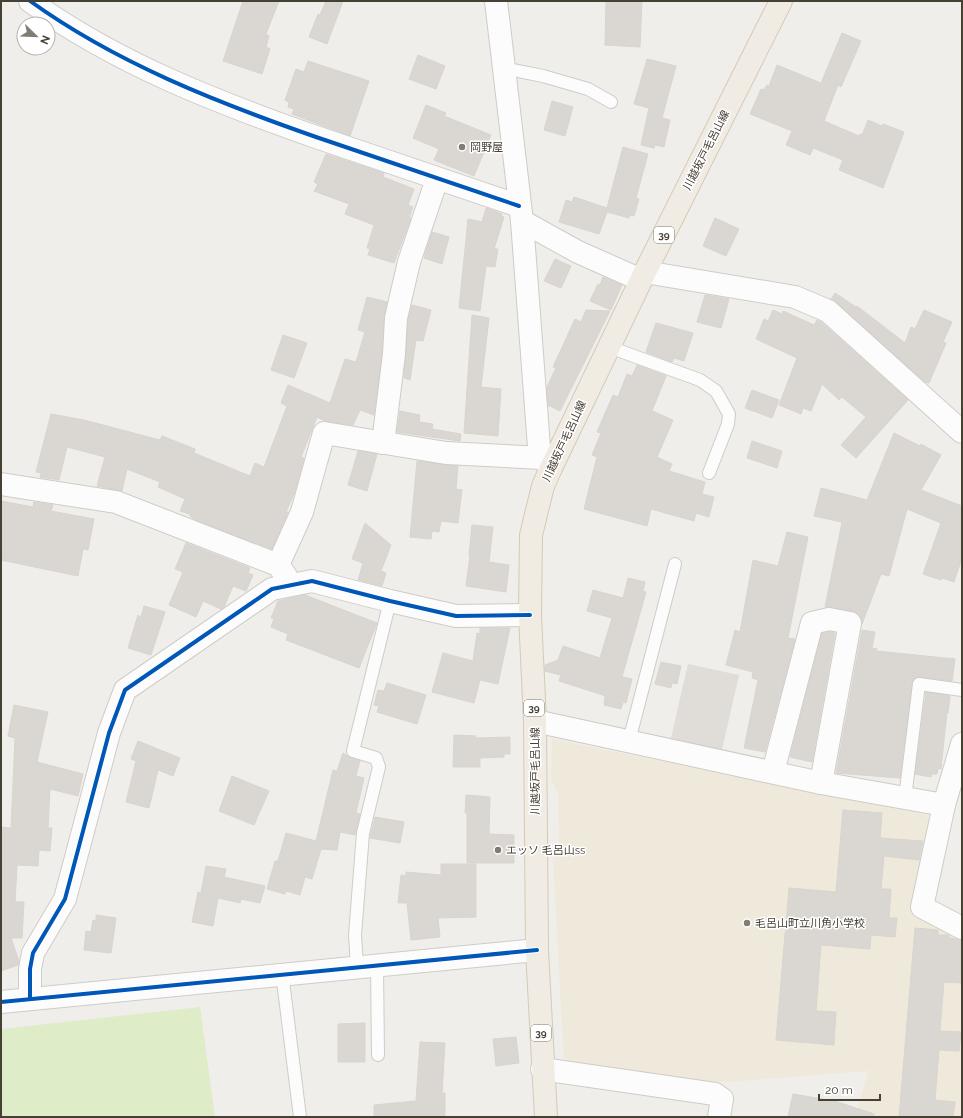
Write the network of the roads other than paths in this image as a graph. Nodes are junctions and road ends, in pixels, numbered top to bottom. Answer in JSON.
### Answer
{"nodes":[{"id":1,"x":30,"y":1,"type":"edge"},
{"id":2,"x":496,"y":1,"type":"edge"},
{"id":3,"x":781,"y":1,"type":"edge"},
{"id":4,"x":503,"y":68,"type":"junction"},
{"id":5,"x":610,"y":102,"type":"dead end"},
{"id":6,"x":437,"y":179,"type":"junction"},
{"id":7,"x":520,"y":213,"type":"junction"},
{"id":8,"x":643,"y":276,"type":"junction"},
{"id":9,"x":609,"y":347,"type":"junction"},
{"id":10,"x":962,"y":432,"type":"edge"},
{"id":11,"x":383,"y":443,"type":"junction"},
{"id":12,"x":546,"y":464,"type":"junction"},
{"id":13,"x":709,"y":473,"type":"dead end"},
{"id":14,"x":1,"y":484,"type":"edge"},
{"id":15,"x":675,"y":564,"type":"dead end"},
{"id":16,"x":278,"y":565,"type":"junction"},
{"id":17,"x":293,"y":585,"type":"junction"},
{"id":18,"x":390,"y":601,"type":"junction"},
{"id":19,"x":530,"y":615,"type":"junction"},
{"id":20,"x":962,"y":690,"type":"edge"},
{"id":21,"x":535,"y":721,"type":"junction"},
{"id":22,"x":629,"y":741,"type":"junction"},
{"id":23,"x":962,"y":744,"type":"edge"},
{"id":24,"x":773,"y":772,"type":"junction"},
{"id":25,"x":821,"y":783,"type":"junction"},
{"id":26,"x":905,"y":798,"type":"junction"},
{"id":27,"x":944,"y":805,"type":"junction"},
{"id":28,"x":962,"y":928,"type":"edge"},
{"id":29,"x":537,"y":950,"type":"junction"},
{"id":30,"x":367,"y":966,"type":"junction"},
{"id":31,"x":282,"y":973,"type":"junction"},
{"id":32,"x":30,"y":999,"type":"junction"},
{"id":33,"x":1,"y":1002,"type":"edge"},
{"id":34,"x":378,"y":1055,"type":"dead end"},
{"id":35,"x":542,"y":1069,"type":"junction"},
{"id":36,"x":300,"y":1117,"type":"edge"},
{"id":37,"x":546,"y":1117,"type":"edge"},
{"id":38,"x":719,"y":1117,"type":"edge"}],
"edges":[{"from":1,"to":6,"type":"street"},
{"from":2,"to":4,"type":"street"},
{"from":3,"to":8,"type":"main road","name":"川越坂戸毛呂山線","number":"39"},
{"from":4,"to":5,"type":"lane"},
{"from":4,"to":7,"type":"street"},
{"from":6,"to":7,"type":"street"},
{"from":6,"to":11,"type":"street"},
{"from":7,"to":8,"type":"street"},
{"from":7,"to":12,"type":"street"},
{"from":8,"to":9,"type":"main road","name":"川越坂戸毛呂山線","number":"39"},
{"from":8,"to":10,"type":"street"},
{"from":9,"to":12,"type":"main road","name":"川越坂戸毛呂山線","number":"39"},
{"from":9,"to":13,"type":"lane"},
{"from":11,"to":12,"type":"street"},
{"from":11,"to":16,"type":"street"},
{"from":12,"to":19,"type":"main road","name":"川越坂戸毛呂山線","number":"39"},
{"from":14,"to":16,"type":"street"},
{"from":15,"to":22,"type":"lane"},
{"from":16,"to":17,"type":"street"},
{"from":17,"to":18,"type":"street"},
{"from":17,"to":32,"type":"street"},
{"from":18,"to":19,"type":"street"},
{"from":18,"to":30,"type":"lane"},
{"from":19,"to":21,"type":"main road","name":"川越坂戸毛呂山線","number":"39"},
{"from":20,"to":26,"type":"lane"},
{"from":21,"to":22,"type":"street"},
{"from":21,"to":29,"type":"main road","name":"川越坂戸毛呂山線","number":"39"},
{"from":22,"to":24,"type":"street"},
{"from":23,"to":27,"type":"street"},
{"from":24,"to":25,"type":"street"},
{"from":24,"to":25,"type":"street"},
{"from":25,"to":26,"type":"street"},
{"from":26,"to":27,"type":"street"},
{"from":27,"to":28,"type":"street"},
{"from":29,"to":30,"type":"street"},
{"from":29,"to":35,"type":"main road","name":"川越坂戸毛呂山線","number":"39"},
{"from":30,"to":31,"type":"street"},
{"from":30,"to":34,"type":"lane"},
{"from":31,"to":32,"type":"street"},
{"from":31,"to":36,"type":"lane"},
{"from":32,"to":33,"type":"street"},
{"from":35,"to":37,"type":"main road","name":"川越坂戸毛呂山線","number":"39"},
{"from":35,"to":38,"type":"street"}]}
